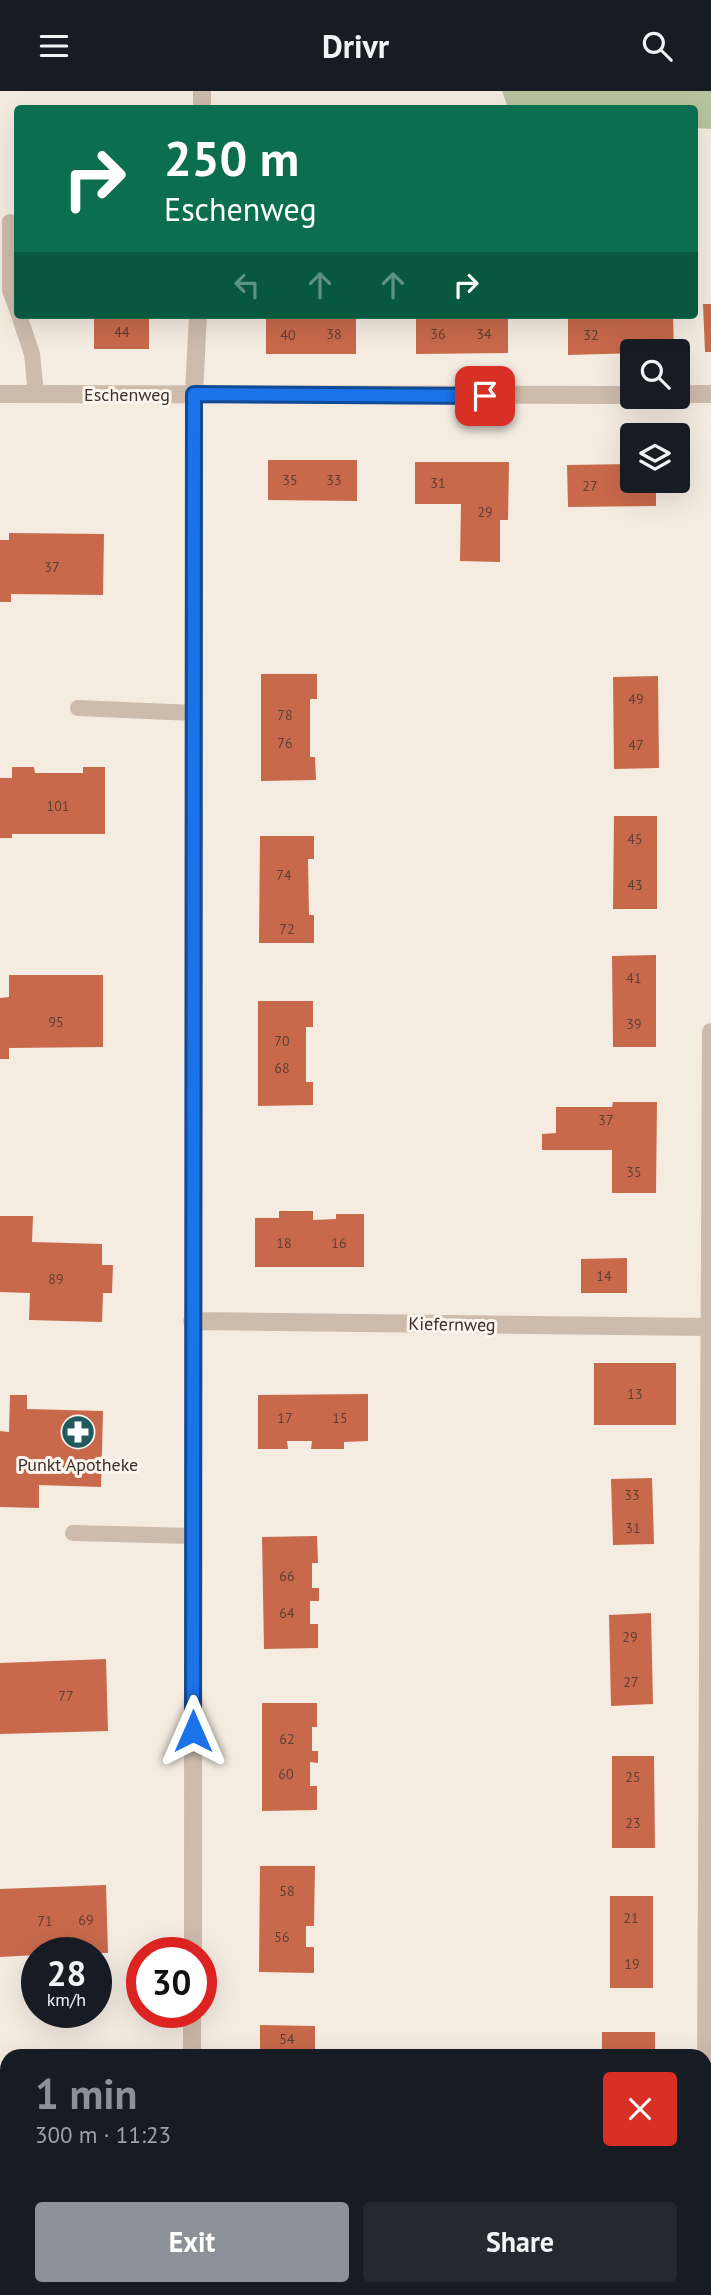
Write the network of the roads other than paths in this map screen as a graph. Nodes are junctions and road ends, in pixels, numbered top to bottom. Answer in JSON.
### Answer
{"nodes":[{"id":1,"x":10,"y":222,"type":"dead end"},
{"id":2,"x":14,"y":302,"type":"edge"},
{"id":3,"x":20,"y":319,"type":"edge"},
{"id":4,"x":198,"y":319,"type":"edge"},
{"id":5,"x":0,"y":394,"type":"edge"},
{"id":6,"x":36,"y":394,"type":"junction"},
{"id":7,"x":194,"y":394,"type":"junction"},
{"id":8,"x":690,"y":394,"type":"edge"},
{"id":9,"x":711,"y":394,"type":"edge"},
{"id":10,"x":620,"y":395,"type":"edge"},
{"id":11,"x":78,"y":708,"type":"dead end"},
{"id":12,"x":194,"y":713,"type":"junction"},
{"id":13,"x":711,"y":1032,"type":"edge"},
{"id":14,"x":192,"y":1321,"type":"junction"},
{"id":15,"x":710,"y":1327,"type":"edge"},
{"id":16,"x":74,"y":1533,"type":"dead end"},
{"id":17,"x":194,"y":1536,"type":"junction"},
{"id":18,"x":192,"y":1937,"type":"edge"},
{"id":19,"x":192,"y":2028,"type":"edge"},
{"id":20,"x":192,"y":2049,"type":"edge"},
{"id":21,"x":709,"y":2049,"type":"edge"}],
"edges":[{"from":1,"to":2,"type":"lane"},
{"from":3,"to":6,"type":"lane"},
{"from":4,"to":7,"type":"street"},
{"from":5,"to":6,"type":"street","name":"Eschenweg"},
{"from":6,"to":7,"type":"street","name":"Eschenweg"},
{"from":7,"to":10,"type":"street","name":"Eschenweg"},
{"from":7,"to":12,"type":"street"},
{"from":8,"to":9,"type":"street"},
{"from":11,"to":12,"type":"lane"},
{"from":12,"to":14,"type":"street"},
{"from":13,"to":15,"type":"street"},
{"from":14,"to":15,"type":"street","name":"Kiefernweg"},
{"from":14,"to":17,"type":"street"},
{"from":15,"to":21,"type":"street"},
{"from":16,"to":17,"type":"lane"},
{"from":17,"to":18,"type":"street"},
{"from":19,"to":20,"type":"street"}]}
